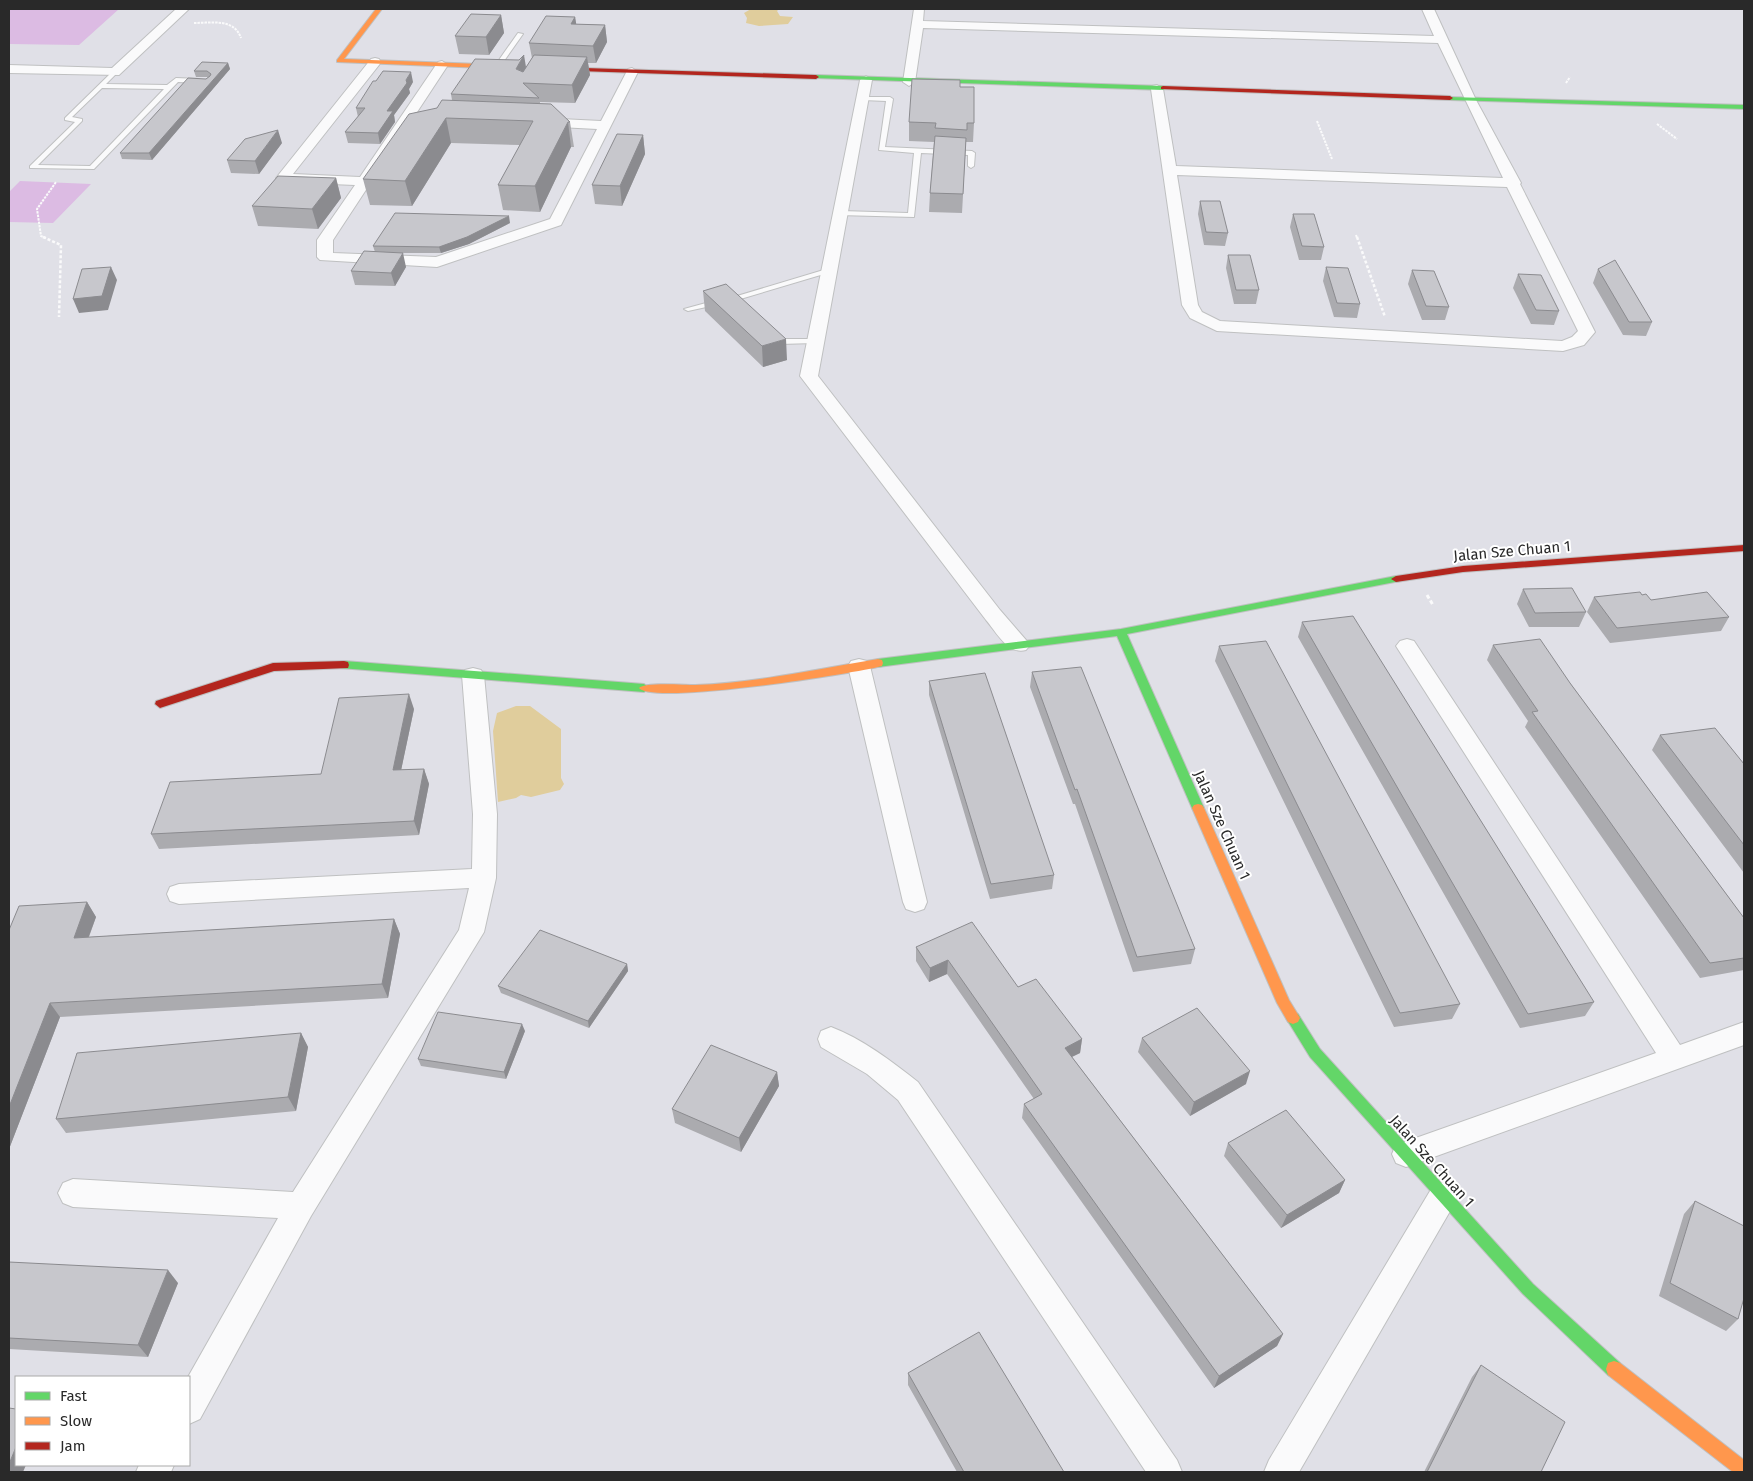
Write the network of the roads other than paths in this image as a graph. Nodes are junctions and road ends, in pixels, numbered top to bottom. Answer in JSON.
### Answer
{"nodes":[{"id":1,"x":183,"y":9,"type":"edge"},
{"id":2,"x":379,"y":9,"type":"edge"},
{"id":3,"x":919,"y":9,"type":"edge"},
{"id":4,"x":1428,"y":9,"type":"edge"},
{"id":5,"x":917,"y":24,"type":"junction"},
{"id":6,"x":520,"y":34,"type":"dead end"},
{"id":7,"x":1443,"y":40,"type":"junction"},
{"id":8,"x":375,"y":62,"type":"junction"},
{"id":9,"x":442,"y":65,"type":"junction"},
{"id":10,"x":497,"y":67,"type":"junction"},
{"id":11,"x":516,"y":68,"type":"edge"},
{"id":12,"x":535,"y":68,"type":"edge"},
{"id":13,"x":14,"y":69,"type":"edge"},
{"id":14,"x":115,"y":72,"type":"junction"},
{"id":15,"x":632,"y":72,"type":"junction"},
{"id":16,"x":9,"y":78,"type":"edge"},
{"id":17,"x":866,"y":80,"type":"junction"},
{"id":18,"x":208,"y":81,"type":"edge"},
{"id":19,"x":910,"y":82,"type":"junction"},
{"id":20,"x":100,"y":86,"type":"junction"},
{"id":21,"x":168,"y":87,"type":"junction"},
{"id":22,"x":1156,"y":89,"type":"junction"},
{"id":23,"x":863,"y":98,"type":"junction"},
{"id":24,"x":1470,"y":100,"type":"junction"},
{"id":25,"x":1744,"y":107,"type":"edge"},
{"id":26,"x":407,"y":117,"type":"junction"},
{"id":27,"x":427,"y":118,"type":"edge"},
{"id":28,"x":526,"y":122,"type":"edge"},
{"id":29,"x":606,"y":125,"type":"junction"},
{"id":30,"x":918,"y":151,"type":"junction"},
{"id":31,"x":970,"y":166,"type":"dead end"},
{"id":32,"x":1169,"y":170,"type":"junction"},
{"id":33,"x":364,"y":181,"type":"junction"},
{"id":34,"x":1514,"y":183,"type":"junction"},
{"id":35,"x":841,"y":213,"type":"junction"},
{"id":36,"x":830,"y":271,"type":"junction"},
{"id":37,"x":731,"y":299,"type":"junction"},
{"id":38,"x":688,"y":309,"type":"dead end"},
{"id":39,"x":745,"y":311,"type":"edge"},
{"id":40,"x":766,"y":330,"type":"edge"},
{"id":41,"x":816,"y":342,"type":"junction"},
{"id":42,"x":1744,"y":548,"type":"edge"},
{"id":43,"x":1121,"y":632,"type":"junction"},
{"id":44,"x":1019,"y":645,"type":"junction"},
{"id":45,"x":1407,"y":646,"type":"dead end"},
{"id":46,"x":859,"y":666,"type":"junction"},
{"id":47,"x":473,"y":676,"type":"junction"},
{"id":48,"x":160,"y":704,"type":"dead end"},
{"id":49,"x":484,"y":878,"type":"junction"},
{"id":50,"x":179,"y":894,"type":"dead end"},
{"id":51,"x":915,"y":902,"type":"dead end"},
{"id":52,"x":1744,"y":1034,"type":"edge"},
{"id":53,"x":831,"y":1039,"type":"dead end"},
{"id":54,"x":1674,"y":1058,"type":"junction"},
{"id":55,"x":1406,"y":1154,"type":"junction"},
{"id":56,"x":73,"y":1193,"type":"dead end"},
{"id":57,"x":1443,"y":1196,"type":"junction"},
{"id":58,"x":301,"y":1206,"type":"junction"},
{"id":59,"x":190,"y":1406,"type":"edge"},
{"id":60,"x":1744,"y":1470,"type":"edge"},
{"id":61,"x":1165,"y":1472,"type":"edge"},
{"id":62,"x":1281,"y":1472,"type":"edge"}],
"edges":[{"from":1,"to":14,"type":"street"},
{"from":2,"to":8,"type":"street"},
{"from":3,"to":5,"type":"street"},
{"from":4,"to":7,"type":"street"},
{"from":5,"to":7,"type":"street"},
{"from":5,"to":19,"type":"street"},
{"from":6,"to":10,"type":"lane"},
{"from":7,"to":24,"type":"street"},
{"from":8,"to":9,"type":"street"},
{"from":8,"to":33,"type":"street"},
{"from":9,"to":10,"type":"street"},
{"from":9,"to":26,"type":"street"},
{"from":10,"to":11,"type":"street"},
{"from":12,"to":15,"type":"street"},
{"from":13,"to":14,"type":"street"},
{"from":13,"to":16,"type":"street"},
{"from":14,"to":20,"type":"lane"},
{"from":15,"to":17,"type":"street"},
{"from":15,"to":29,"type":"street"},
{"from":17,"to":19,"type":"street"},
{"from":17,"to":23,"type":"street"},
{"from":18,"to":21,"type":"lane"},
{"from":19,"to":22,"type":"street"},
{"from":20,"to":21,"type":"lane"},
{"from":20,"to":21,"type":"lane"},
{"from":22,"to":24,"type":"street"},
{"from":22,"to":32,"type":"street"},
{"from":23,"to":30,"type":"lane"},
{"from":23,"to":35,"type":"street"},
{"from":24,"to":25,"type":"street"},
{"from":24,"to":34,"type":"street"},
{"from":26,"to":27,"type":"street"},
{"from":26,"to":33,"type":"street"},
{"from":28,"to":29,"type":"street"},
{"from":29,"to":33,"type":"street"},
{"from":30,"to":31,"type":"lane"},
{"from":30,"to":35,"type":"lane"},
{"from":32,"to":34,"type":"street"},
{"from":32,"to":34,"type":"street"},
{"from":35,"to":36,"type":"street"},
{"from":36,"to":37,"type":"lane"},
{"from":36,"to":41,"type":"street"},
{"from":37,"to":38,"type":"lane"},
{"from":37,"to":39,"type":"lane"},
{"from":40,"to":41,"type":"lane"},
{"from":41,"to":44,"type":"street"},
{"from":42,"to":43,"type":"street","name":"Jalan Sze Chuan 1"},
{"from":43,"to":44,"type":"street"},
{"from":43,"to":55,"type":"street","name":"Jalan Sze Chuan 1"},
{"from":44,"to":46,"type":"street"},
{"from":45,"to":54,"type":"street"},
{"from":46,"to":47,"type":"street"},
{"from":46,"to":51,"type":"street"},
{"from":47,"to":48,"type":"street"},
{"from":47,"to":49,"type":"street"},
{"from":49,"to":50,"type":"street"},
{"from":49,"to":58,"type":"street"},
{"from":52,"to":54,"type":"street"},
{"from":53,"to":61,"type":"street"},
{"from":54,"to":55,"type":"street"},
{"from":55,"to":57,"type":"street","name":"Jalan Sze Chuan 1"},
{"from":56,"to":58,"type":"street"},
{"from":57,"to":60,"type":"street","name":"Jalan Sze Chuan 1"},
{"from":57,"to":62,"type":"street"},
{"from":58,"to":59,"type":"street"}]}
